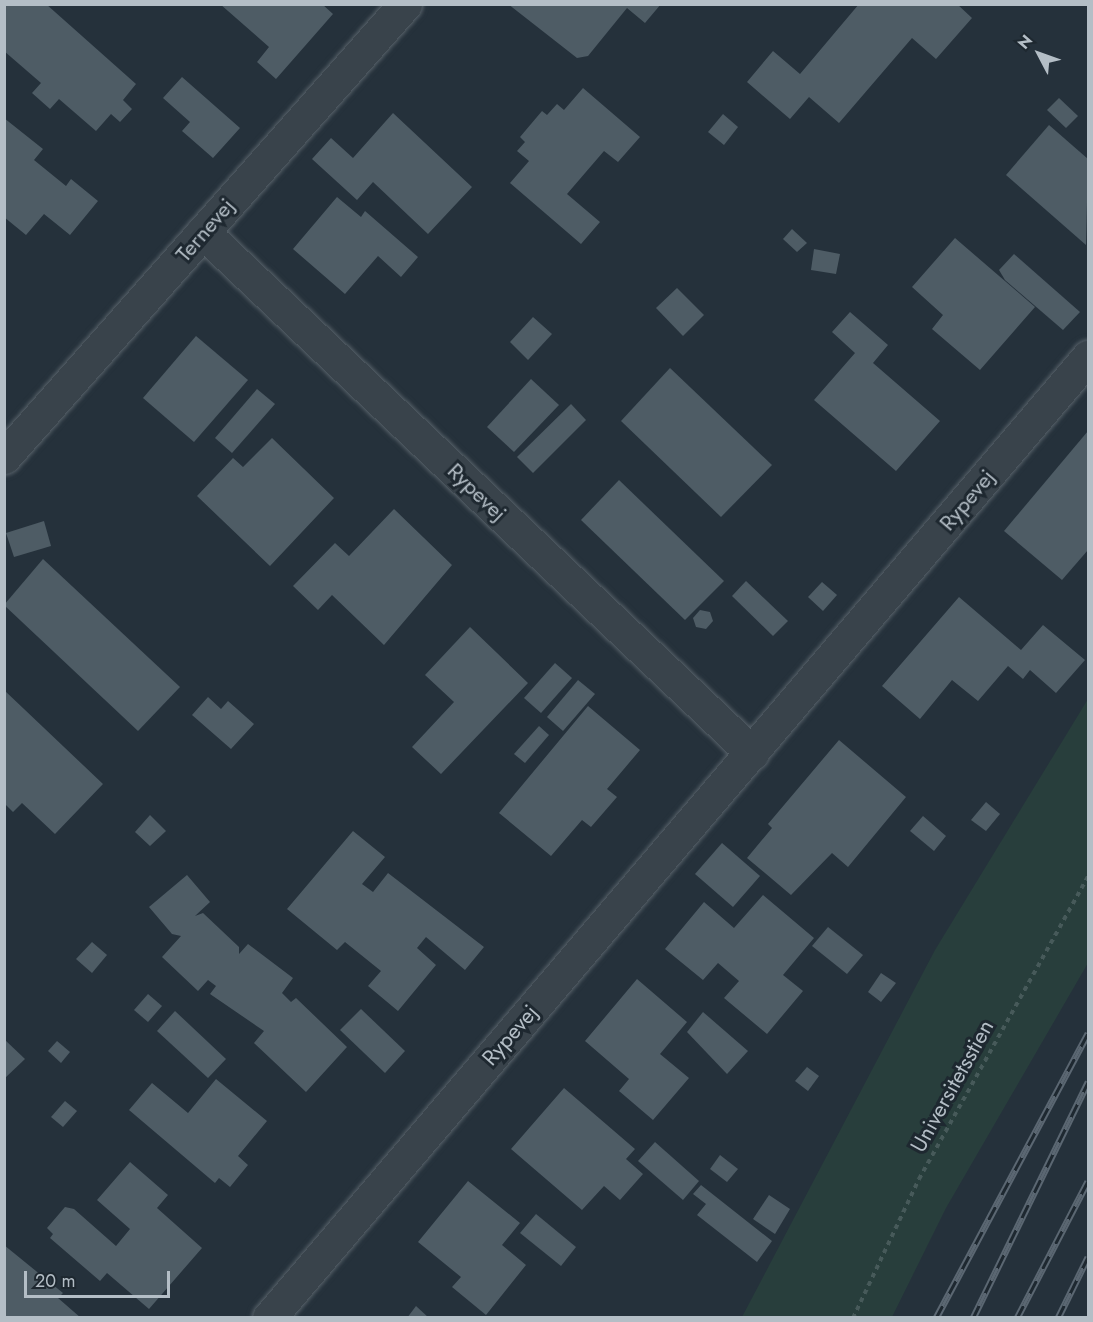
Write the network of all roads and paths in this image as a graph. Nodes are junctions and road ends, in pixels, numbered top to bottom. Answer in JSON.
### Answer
{"nodes":[{"id":1,"x":405,"y":4,"type":"edge"},
{"id":2,"x":203,"y":232,"type":"junction"},
{"id":3,"x":1089,"y":357,"type":"edge"},
{"id":4,"x":4,"y":457,"type":"edge"},
{"id":5,"x":752,"y":753,"type":"junction"},
{"id":6,"x":1089,"y":876,"type":"edge"},
{"id":7,"x":269,"y":1317,"type":"edge"},
{"id":8,"x":853,"y":1317,"type":"edge"}],
"edges":[{"from":1,"to":2,"type":"street","name":"Ternevej"},
{"from":2,"to":4,"type":"street","name":"Ternevej"},
{"from":2,"to":5,"type":"street","name":"Rypevej"},
{"from":3,"to":5,"type":"street","name":"Rypevej"},
{"from":5,"to":7,"type":"street","name":"Rypevej"},
{"from":6,"to":8,"type":"path","name":"Universitetsstien"}]}
